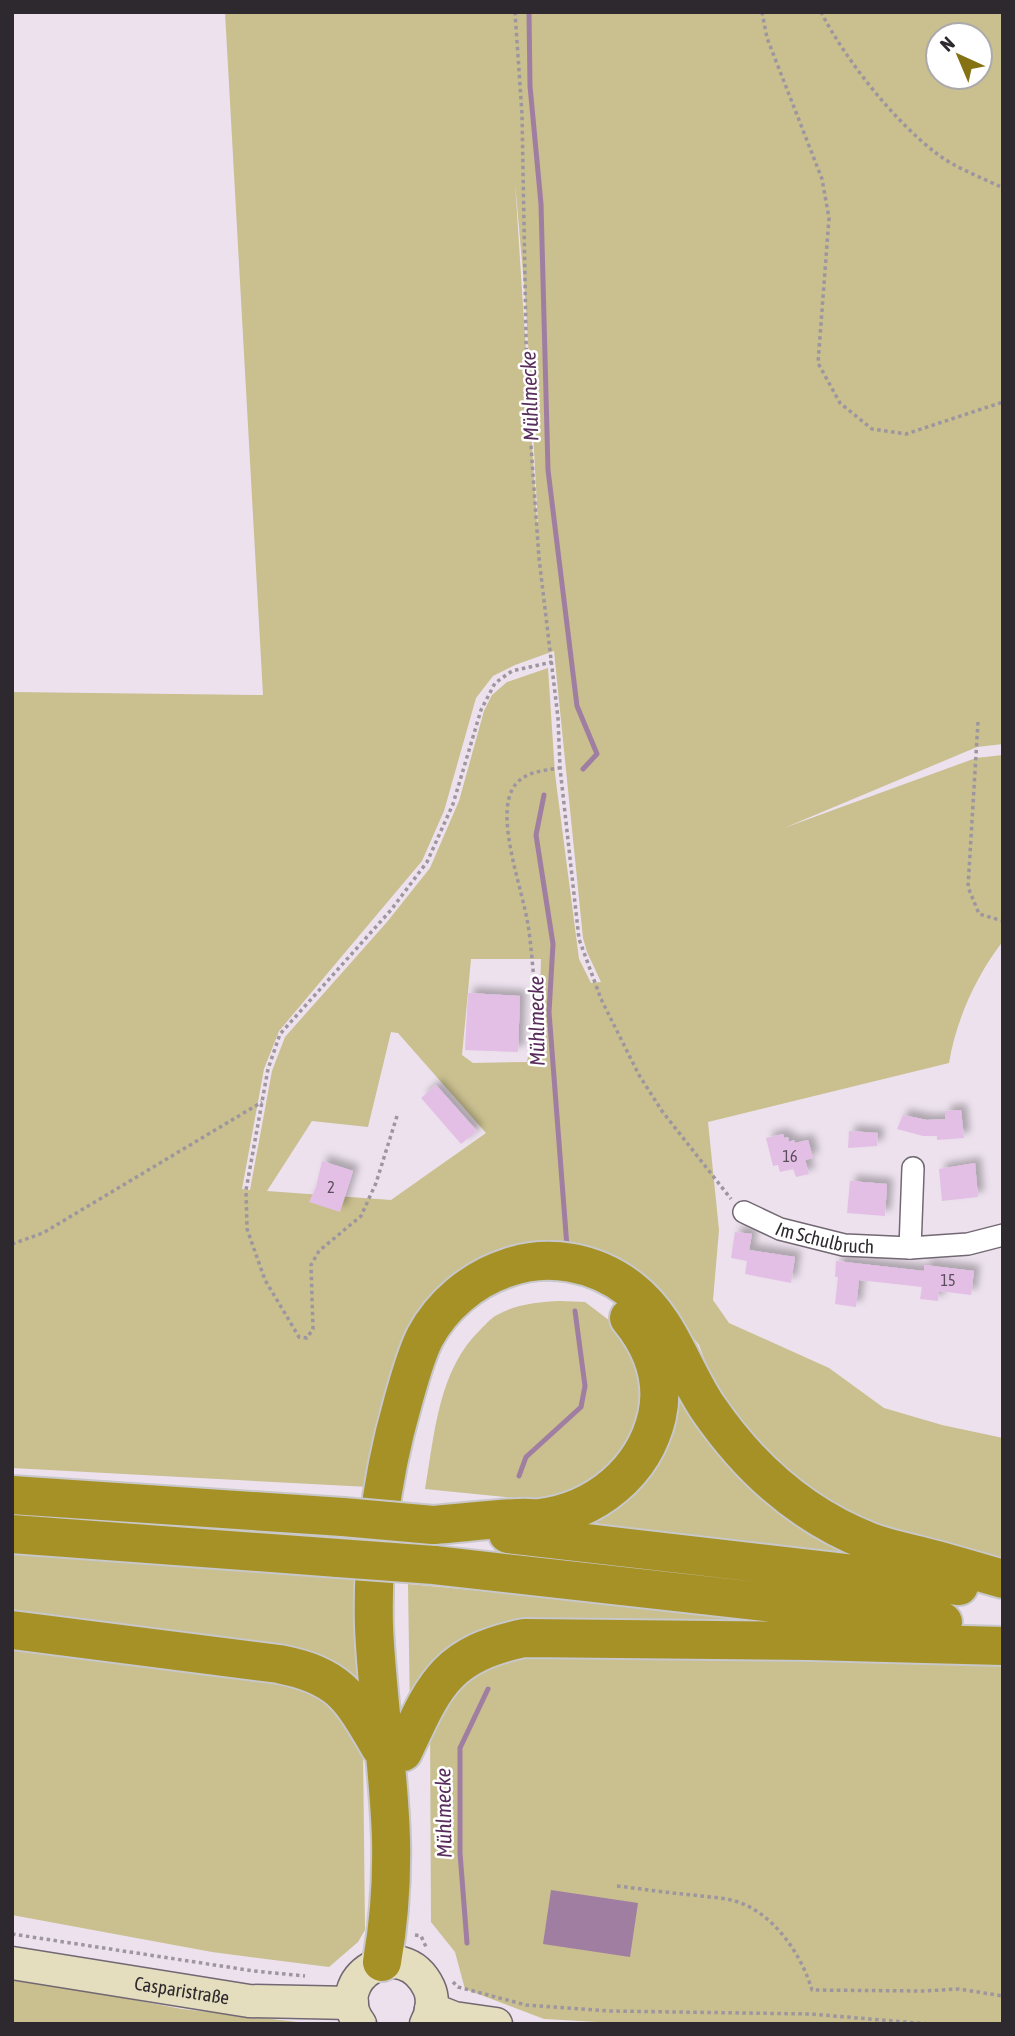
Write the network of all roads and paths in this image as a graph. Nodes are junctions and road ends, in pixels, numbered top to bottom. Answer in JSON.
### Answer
{"nodes":[{"id":1,"x":515,"y":12,"type":"edge"},
{"id":2,"x":762,"y":12,"type":"edge"},
{"id":3,"x":821,"y":12,"type":"edge"},
{"id":4,"x":1003,"y":188,"type":"edge"},
{"id":5,"x":1003,"y":402,"type":"edge"},
{"id":6,"x":552,"y":662,"type":"junction"},
{"id":7,"x":978,"y":722,"type":"dead end"},
{"id":8,"x":560,"y":768,"type":"junction"},
{"id":9,"x":1003,"y":920,"type":"edge"},
{"id":10,"x":534,"y":979,"type":"dead end"},
{"id":11,"x":262,"y":1102,"type":"junction"},
{"id":12,"x":397,"y":1116,"type":"dead end"},
{"id":13,"x":913,"y":1168,"type":"dead end"},
{"id":14,"x":744,"y":1212,"type":"joint"},
{"id":15,"x":1003,"y":1235,"type":"edge"},
{"id":16,"x":12,"y":1244,"type":"edge"},
{"id":17,"x":910,"y":1248,"type":"junction"},
{"id":18,"x":12,"y":1495,"type":"edge"},
{"id":19,"x":433,"y":1525,"type":"junction"},
{"id":20,"x":12,"y":1534,"type":"edge"},
{"id":21,"x":1003,"y":1579,"type":"edge"},
{"id":22,"x":1003,"y":1591,"type":"edge"},
{"id":23,"x":1003,"y":1629,"type":"edge"},
{"id":24,"x":12,"y":1630,"type":"edge"},
{"id":25,"x":1003,"y":1647,"type":"edge"},
{"id":26,"x":394,"y":1754,"type":"junction"},
{"id":27,"x":618,"y":1886,"type":"dead end"},
{"id":28,"x":12,"y":1934,"type":"edge"},
{"id":29,"x":407,"y":1954,"type":"junction"},
{"id":30,"x":12,"y":1963,"type":"edge"},
{"id":31,"x":306,"y":1976,"type":"dead end"},
{"id":32,"x":450,"y":1979,"type":"dead end"},
{"id":33,"x":1003,"y":1996,"type":"edge"},
{"id":34,"x":356,"y":2013,"type":"edge"},
{"id":35,"x":428,"y":2017,"type":"edge"},
{"id":36,"x":496,"y":2024,"type":"edge"},
{"id":37,"x":929,"y":2024,"type":"edge"}],
"edges":[{"from":1,"to":6,"type":"path"},
{"from":2,"to":5,"type":"path"},
{"from":3,"to":4,"type":"path"},
{"from":6,"to":8,"type":"path"},
{"from":6,"to":11,"type":"path"},
{"from":7,"to":9,"type":"path"},
{"from":8,"to":10,"type":"path"},
{"from":8,"to":14,"type":"path"},
{"from":11,"to":12,"type":"path"},
{"from":11,"to":16,"type":"path"},
{"from":13,"to":17,"type":"street"},
{"from":14,"to":17,"type":"street","name":"Im Schulbruch"},
{"from":15,"to":17,"type":"street","name":"Im Schulbruch"},
{"from":18,"to":19,"type":"highway","bridge":true},
{"from":19,"to":22,"type":"highway"},
{"from":19,"to":26,"type":"highway"},
{"from":20,"to":23,"type":"highway","bridge":true},
{"from":21,"to":26,"type":"highway"},
{"from":24,"to":26,"type":"highway"},
{"from":25,"to":26,"type":"highway"},
{"from":26,"to":29,"type":"highway"},
{"from":27,"to":33,"type":"path"},
{"from":28,"to":31,"type":"path"},
{"from":29,"to":34,"type":"main road"},
{"from":29,"to":35,"type":"main road"},
{"from":30,"to":34,"type":"main road","name":"Casparistraße"},
{"from":32,"to":37,"type":"path"},
{"from":35,"to":36,"type":"main road"}]}
